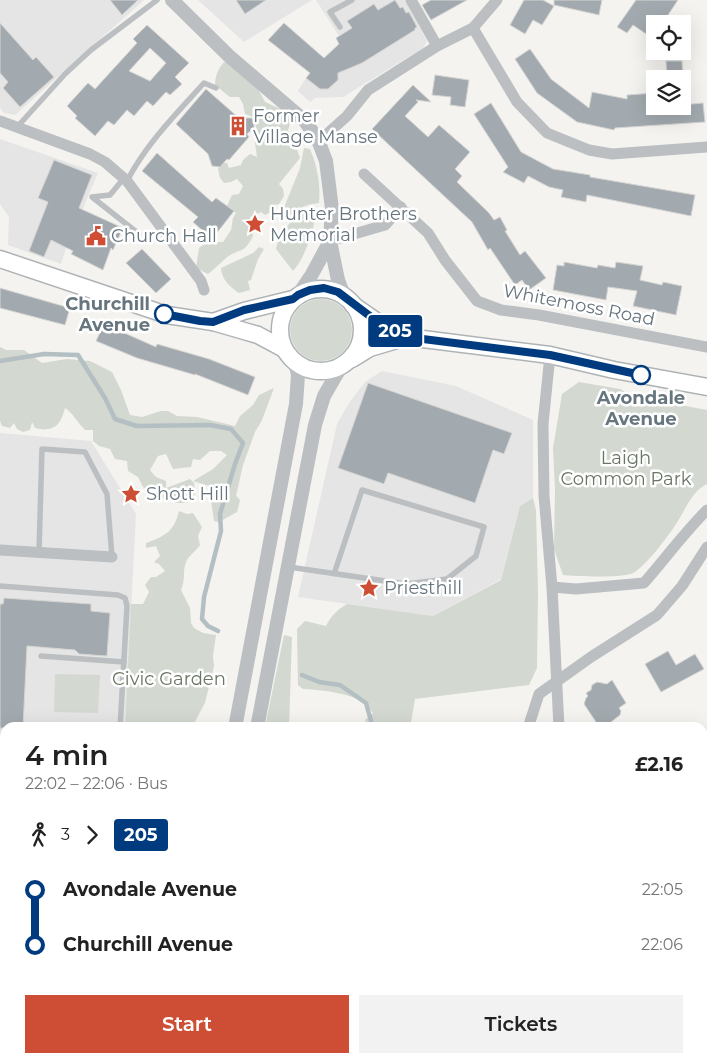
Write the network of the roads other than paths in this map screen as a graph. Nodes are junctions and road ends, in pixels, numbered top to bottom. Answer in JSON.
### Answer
{"nodes":[{"id":1,"x":157,"y":0,"type":"edge"},
{"id":2,"x":172,"y":0,"type":"edge"},
{"id":3,"x":352,"y":0,"type":"edge"},
{"id":4,"x":411,"y":0,"type":"edge"},
{"id":5,"x":497,"y":0,"type":"edge"},
{"id":6,"x":340,"y":27,"type":"dead end"},
{"id":7,"x":473,"y":28,"type":"junction"},
{"id":8,"x":437,"y":46,"type":"junction"},
{"id":9,"x":216,"y":88,"type":"dead end"},
{"id":10,"x":0,"y":121,"type":"edge"},
{"id":11,"x":18,"y":126,"type":"junction"},
{"id":12,"x":318,"y":140,"type":"junction"},
{"id":13,"x":707,"y":147,"type":"edge"},
{"id":14,"x":364,"y":174,"type":"dead end"},
{"id":15,"x":125,"y":180,"type":"junction"},
{"id":16,"x":401,"y":207,"type":"junction"},
{"id":17,"x":139,"y":234,"type":"dead end"},
{"id":18,"x":330,"y":240,"type":"junction"},
{"id":19,"x":0,"y":259,"type":"edge"},
{"id":20,"x":204,"y":290,"type":"dead end"},
{"id":21,"x":295,"y":297,"type":"junction"},
{"id":22,"x":348,"y":300,"type":"junction"},
{"id":23,"x":213,"y":322,"type":"junction"},
{"id":24,"x":407,"y":337,"type":"junction"},
{"id":25,"x":707,"y":347,"type":"edge"},
{"id":26,"x":284,"y":349,"type":"junction"},
{"id":27,"x":550,"y":355,"type":"junction"},
{"id":28,"x":295,"y":362,"type":"junction"},
{"id":29,"x":346,"y":363,"type":"junction"},
{"id":30,"x":707,"y":387,"type":"edge"},
{"id":31,"x":707,"y":510,"type":"edge"},
{"id":32,"x":707,"y":547,"type":"edge"},
{"id":33,"x":0,"y":550,"type":"edge"},
{"id":34,"x":39,"y":552,"type":"junction"},
{"id":35,"x":112,"y":557,"type":"joint"},
{"id":36,"x":287,"y":567,"type":"junction"},
{"id":37,"x":334,"y":574,"type":"junction"},
{"id":38,"x":0,"y":586,"type":"edge"},
{"id":39,"x":552,"y":586,"type":"junction"},
{"id":40,"x":41,"y":656,"type":"dead end"},
{"id":41,"x":124,"y":662,"type":"junction"},
{"id":42,"x":557,"y":682,"type":"junction"},
{"id":43,"x":120,"y":722,"type":"edge"},
{"id":44,"x":236,"y":722,"type":"edge"},
{"id":45,"x":257,"y":722,"type":"edge"},
{"id":46,"x":530,"y":722,"type":"edge"},
{"id":47,"x":559,"y":722,"type":"edge"}],
"edges":[{"from":1,"to":11,"type":"lane"},
{"from":2,"to":12,"type":"street"},
{"from":3,"to":6,"type":"lane"},
{"from":4,"to":8,"type":"street"},
{"from":5,"to":7,"type":"street"},
{"from":7,"to":8,"type":"street"},
{"from":7,"to":13,"type":"street"},
{"from":8,"to":12,"type":"street"},
{"from":9,"to":15,"type":"lane"},
{"from":10,"to":11,"type":"street"},
{"from":11,"to":15,"type":"street"},
{"from":12,"to":18,"type":"street"},
{"from":14,"to":16,"type":"street","name":"Whitemoss Road"},
{"from":15,"to":17,"type":"lane"},
{"from":15,"to":20,"type":"street"},
{"from":16,"to":18,"type":"street"},
{"from":16,"to":25,"type":"street","name":"Whitemoss Road"},
{"from":18,"to":21,"type":"street"},
{"from":18,"to":22,"type":"street"},
{"from":19,"to":23,"type":"main road"},
{"from":21,"to":22,"type":"main road"},
{"from":21,"to":23,"type":"main road"},
{"from":21,"to":26,"type":"main road"},
{"from":22,"to":24,"type":"main road"},
{"from":22,"to":29,"type":"main road"},
{"from":23,"to":26,"type":"main road"},
{"from":24,"to":27,"type":"main road"},
{"from":24,"to":29,"type":"main road"},
{"from":26,"to":28,"type":"main road"},
{"from":27,"to":30,"type":"main road"},
{"from":27,"to":39,"type":"street"},
{"from":28,"to":29,"type":"main road"},
{"from":28,"to":44,"type":"street"},
{"from":29,"to":36,"type":"street"},
{"from":31,"to":39,"type":"street"},
{"from":32,"to":42,"type":"street"},
{"from":33,"to":34,"type":"street"},
{"from":34,"to":35,"type":"street"},
{"from":34,"to":35,"type":"lane"},
{"from":36,"to":37,"type":"lane"},
{"from":36,"to":45,"type":"street"},
{"from":37,"to":37,"type":"lane"},
{"from":38,"to":41,"type":"lane"},
{"from":39,"to":42,"type":"street"},
{"from":40,"to":41,"type":"lane"},
{"from":41,"to":43,"type":"lane"},
{"from":42,"to":46,"type":"street"},
{"from":42,"to":47,"type":"street"}]}
